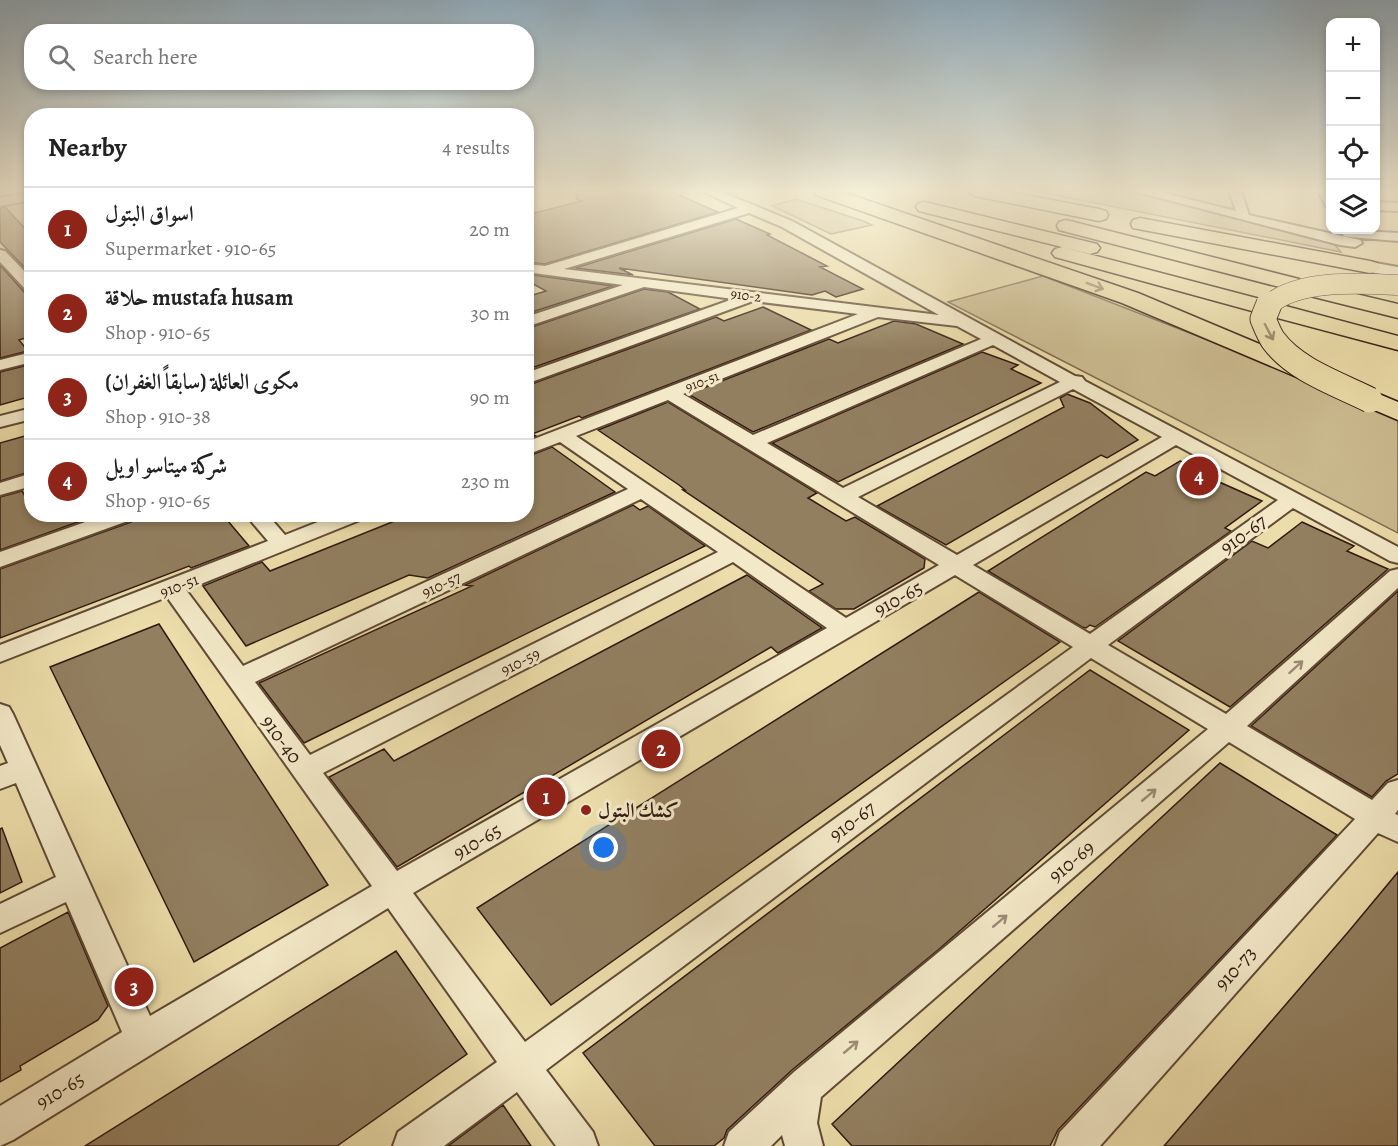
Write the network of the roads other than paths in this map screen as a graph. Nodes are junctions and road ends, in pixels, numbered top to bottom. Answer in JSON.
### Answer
{"nodes":[{"id":1,"x":628,"y":244,"type":"edge"},
{"id":2,"x":823,"y":244,"type":"edge"},
{"id":3,"x":975,"y":244,"type":"edge"},
{"id":4,"x":1051,"y":244,"type":"edge"},
{"id":5,"x":1077,"y":244,"type":"edge"},
{"id":6,"x":1103,"y":244,"type":"edge"},
{"id":7,"x":1201,"y":244,"type":"edge"},
{"id":8,"x":1250,"y":244,"type":"edge"},
{"id":9,"x":1356,"y":244,"type":"edge"},
{"id":10,"x":0,"y":254,"type":"edge"},
{"id":11,"x":1370,"y":267,"type":"junction"},
{"id":12,"x":534,"y":269,"type":"edge"},
{"id":13,"x":542,"y":270,"type":"junction"},
{"id":14,"x":24,"y":271,"type":"edge"},
{"id":15,"x":24,"y":272,"type":"edge"},
{"id":16,"x":534,"y":272,"type":"edge"},
{"id":17,"x":1398,"y":273,"type":"edge"},
{"id":18,"x":0,"y":277,"type":"edge"},
{"id":19,"x":645,"y":282,"type":"junction"},
{"id":20,"x":1398,"y":285,"type":"edge"},
{"id":21,"x":1356,"y":287,"type":"dead end"},
{"id":22,"x":753,"y":296,"type":"junction"},
{"id":23,"x":1274,"y":298,"type":"junction"},
{"id":24,"x":1398,"y":299,"type":"edge"},
{"id":25,"x":1398,"y":311,"type":"edge"},
{"id":26,"x":877,"y":312,"type":"junction"},
{"id":27,"x":534,"y":319,"type":"edge"},
{"id":28,"x":965,"y":324,"type":"junction"},
{"id":29,"x":1398,"y":329,"type":"edge"},
{"id":30,"x":994,"y":339,"type":"junction"},
{"id":31,"x":1398,"y":343,"type":"edge"},
{"id":32,"x":24,"y":359,"type":"edge"},
{"id":33,"x":0,"y":365,"type":"edge"},
{"id":34,"x":534,"y":376,"type":"edge"},
{"id":35,"x":1076,"y":381,"type":"junction"},
{"id":36,"x":669,"y":393,"type":"junction"},
{"id":37,"x":1370,"y":400,"type":"junction"},
{"id":38,"x":1398,"y":412,"type":"edge"},
{"id":39,"x":24,"y":415,"type":"edge"},
{"id":40,"x":0,"y":422,"type":"edge"},
{"id":41,"x":562,"y":435,"type":"junction"},
{"id":42,"x":1177,"y":436,"type":"junction"},
{"id":43,"x":752,"y":442,"type":"junction"},
{"id":44,"x":534,"y":446,"type":"edge"},
{"id":45,"x":24,"y":482,"type":"edge"},
{"id":46,"x":0,"y":489,"type":"edge"},
{"id":47,"x":643,"y":490,"type":"junction"},
{"id":48,"x":842,"y":497,"type":"junction"},
{"id":49,"x":1293,"y":498,"type":"junction"},
{"id":50,"x":107,"y":522,"type":"edge"},
{"id":51,"x":262,"y":522,"type":"edge"},
{"id":52,"x":337,"y":522,"type":"edge"},
{"id":53,"x":282,"y":544,"type":"junction"},
{"id":54,"x":734,"y":553,"type":"junction"},
{"id":55,"x":1398,"y":556,"type":"edge"},
{"id":56,"x":0,"y":560,"type":"edge"},
{"id":57,"x":958,"y":566,"type":"junction"},
{"id":58,"x":1398,"y":576,"type":"edge"},
{"id":59,"x":172,"y":587,"type":"junction"},
{"id":60,"x":844,"y":628,"type":"junction"},
{"id":61,"x":1089,"y":644,"type":"junction"},
{"id":62,"x":0,"y":654,"type":"edge"},
{"id":63,"x":238,"y":679,"type":"junction"},
{"id":64,"x":0,"y":714,"type":"edge"},
{"id":65,"x":1228,"y":728,"type":"junction"},
{"id":66,"x":305,"y":770,"type":"junction"},
{"id":67,"x":12,"y":773,"type":"edge"},
{"id":68,"x":1398,"y":791,"type":"edge"},
{"id":69,"x":1386,"y":823,"type":"edge"},
{"id":70,"x":74,"y":883,"type":"junction"},
{"id":71,"x":393,"y":890,"type":"junction"},
{"id":72,"x":0,"y":919,"type":"edge"},
{"id":73,"x":143,"y":1040,"type":"junction"},
{"id":74,"x":522,"y":1067,"type":"junction"},
{"id":75,"x":807,"y":1085,"type":"junction"},
{"id":76,"x":0,"y":1127,"type":"edge"},
{"id":77,"x":412,"y":1146,"type":"edge"},
{"id":78,"x":579,"y":1146,"type":"edge"},
{"id":79,"x":743,"y":1146,"type":"edge"},
{"id":80,"x":804,"y":1146,"type":"edge"},
{"id":81,"x":1074,"y":1146,"type":"edge"}],
"edges":[{"from":1,"to":13,"type":"street"},
{"from":2,"to":28,"type":"street"},
{"from":3,"to":37,"type":"highway","one_way":true,"bridge":true},
{"from":4,"to":23,"type":"highway"},
{"from":5,"to":23,"type":"highway"},
{"from":6,"to":23,"type":"highway"},
{"from":7,"to":25,"type":"highway"},
{"from":8,"to":11,"type":"highway"},
{"from":9,"to":11,"type":"street"},
{"from":10,"to":14,"type":"street"},
{"from":11,"to":17,"type":"street"},
{"from":12,"to":13,"type":"street","name":"910-2"},
{"from":13,"to":16,"type":"street"},
{"from":13,"to":19,"type":"street","name":"910-2"},
{"from":15,"to":18,"type":"street"},
{"from":19,"to":22,"type":"street","name":"910-2"},
{"from":19,"to":27,"type":"street"},
{"from":20,"to":37,"type":"highway","one_way":true,"bridge":true},
{"from":21,"to":24,"type":"highway"},
{"from":22,"to":26,"type":"street","name":"910-2"},
{"from":22,"to":34,"type":"street"},
{"from":23,"to":29,"type":"highway"},
{"from":23,"to":31,"type":"highway"},
{"from":26,"to":28,"type":"street","name":"910-2"},
{"from":26,"to":36,"type":"street","name":"910-51"},
{"from":28,"to":30,"type":"street"},
{"from":30,"to":35,"type":"street"},
{"from":30,"to":43,"type":"street"},
{"from":32,"to":33,"type":"street"},
{"from":35,"to":42,"type":"street"},
{"from":35,"to":48,"type":"street"},
{"from":36,"to":41,"type":"street","name":"910-51"},
{"from":36,"to":43,"type":"street"},
{"from":37,"to":38,"type":"highway"},
{"from":39,"to":40,"type":"street"},
{"from":41,"to":44,"type":"street","name":"910-51"},
{"from":41,"to":47,"type":"street"},
{"from":42,"to":49,"type":"street"},
{"from":42,"to":57,"type":"street","name":"910-65"},
{"from":43,"to":48,"type":"street"},
{"from":45,"to":46,"type":"street"},
{"from":47,"to":54,"type":"street"},
{"from":47,"to":63,"type":"street","name":"910-57"},
{"from":48,"to":57,"type":"street"},
{"from":49,"to":55,"type":"street"},
{"from":49,"to":61,"type":"street","name":"910-67"},
{"from":50,"to":56,"type":"street"},
{"from":51,"to":53,"type":"street"},
{"from":52,"to":53,"type":"street","name":"910-51"},
{"from":53,"to":59,"type":"street","name":"910-51"},
{"from":54,"to":60,"type":"street"},
{"from":54,"to":66,"type":"street","name":"910-59"},
{"from":57,"to":60,"type":"street","name":"910-65"},
{"from":57,"to":61,"type":"street"},
{"from":65,"to":58,"type":"street","name":"910-69","one_way":true},
{"from":59,"to":62,"type":"street","name":"910-51"},
{"from":59,"to":63,"type":"street","name":"910-40"},
{"from":60,"to":71,"type":"street","name":"910-65"},
{"from":61,"to":65,"type":"street"},
{"from":61,"to":74,"type":"street","name":"910-67"},
{"from":63,"to":66,"type":"street","name":"910-40"},
{"from":64,"to":67,"type":"street"},
{"from":65,"to":69,"type":"street"},
{"from":75,"to":65,"type":"street","name":"910-69","one_way":true},
{"from":66,"to":71,"type":"street","name":"910-40"},
{"from":67,"to":70,"type":"street"},
{"from":68,"to":69,"type":"street","name":"910-73"},
{"from":69,"to":81,"type":"street","name":"910-73"},
{"from":70,"to":72,"type":"street"},
{"from":70,"to":73,"type":"street"},
{"from":71,"to":73,"type":"street","name":"910-65"},
{"from":71,"to":74,"type":"street","name":"910-40"},
{"from":73,"to":76,"type":"street","name":"910-65"},
{"from":74,"to":77,"type":"street","name":"910-67"},
{"from":74,"to":78,"type":"street","name":"910-40"},
{"from":75,"to":79,"type":"street","name":"910-69"},
{"from":75,"to":80,"type":"street"}]}
